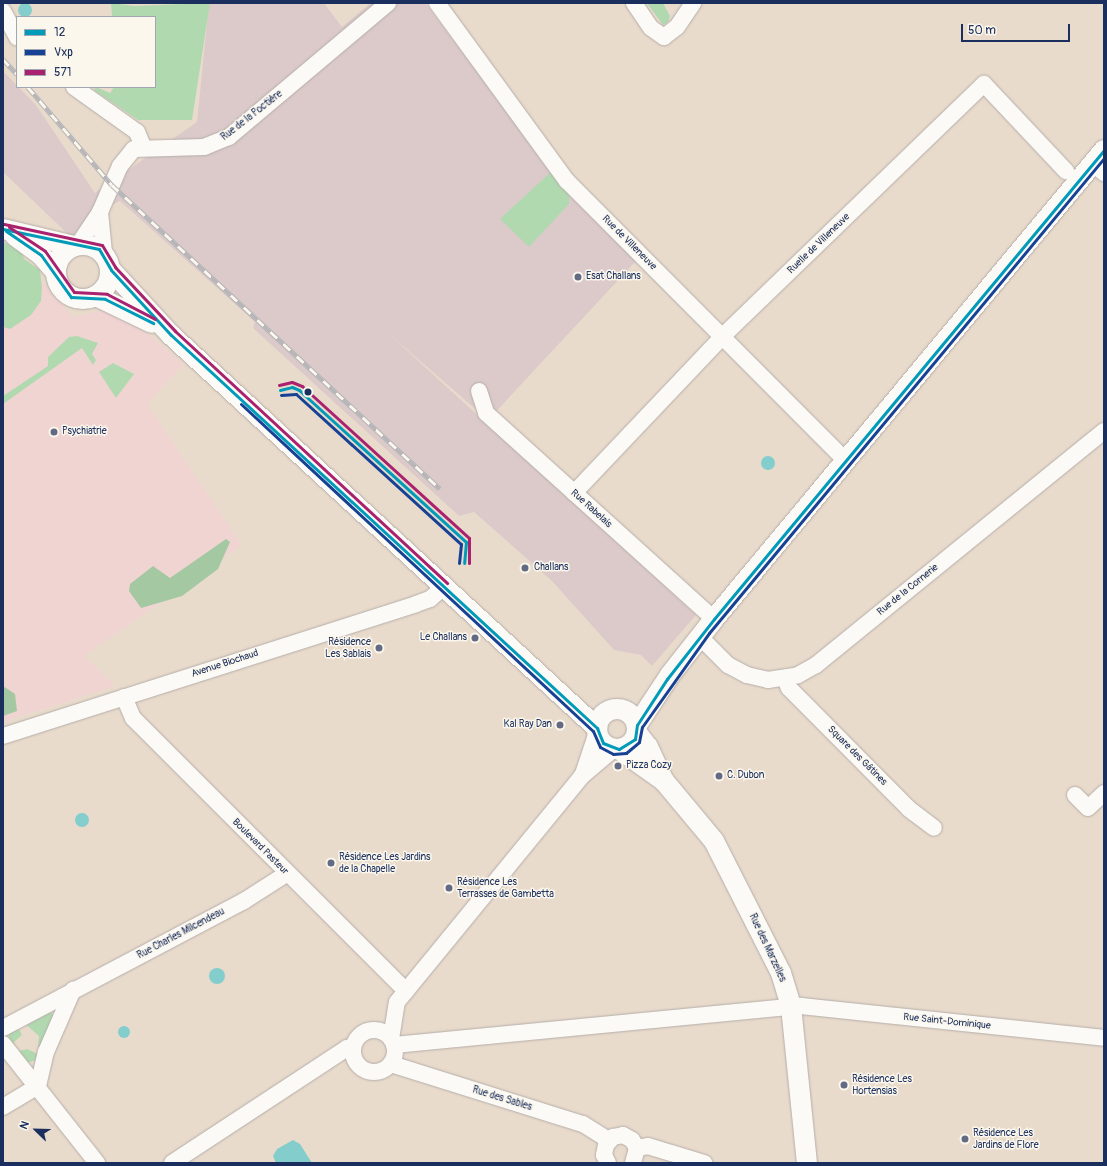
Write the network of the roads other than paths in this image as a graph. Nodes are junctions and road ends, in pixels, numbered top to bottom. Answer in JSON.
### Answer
{"nodes":[{"id":1,"x":388,"y":3,"type":"edge"},
{"id":2,"x":438,"y":3,"type":"edge"},
{"id":3,"x":634,"y":3,"type":"edge"},
{"id":4,"x":693,"y":3,"type":"edge"},
{"id":5,"x":3,"y":11,"type":"edge"},
{"id":6,"x":15,"y":34,"type":"edge"},
{"id":7,"x":75,"y":88,"type":"edge"},
{"id":8,"x":143,"y":146,"type":"junction"},
{"id":9,"x":1100,"y":162,"type":"edge"},
{"id":10,"x":1066,"y":171,"type":"dead end"},
{"id":11,"x":100,"y":212,"type":"junction"},
{"id":12,"x":6,"y":230,"type":"edge"},
{"id":13,"x":76,"y":245,"type":"junction"},
{"id":14,"x":108,"y":262,"type":"junction"},
{"id":15,"x":56,"y":272,"type":"junction"},
{"id":16,"x":96,"y":296,"type":"junction"},
{"id":17,"x":171,"y":335,"type":"junction"},
{"id":18,"x":722,"y":336,"type":"junction"},
{"id":19,"x":479,"y":391,"type":"dead end"},
{"id":20,"x":1104,"y":431,"type":"edge"},
{"id":21,"x":846,"y":461,"type":"junction"},
{"id":22,"x":574,"y":493,"type":"junction"},
{"id":23,"x":444,"y":587,"type":"junction"},
{"id":24,"x":714,"y":619,"type":"junction"},
{"id":25,"x":700,"y":637,"type":"junction"},
{"id":26,"x":667,"y":679,"type":"junction"},
{"id":27,"x":786,"y":679,"type":"junction"},
{"id":28,"x":546,"y":682,"type":"junction"},
{"id":29,"x":124,"y":697,"type":"junction"},
{"id":30,"x":616,"y":709,"type":"junction"},
{"id":31,"x":637,"y":729,"type":"junction"},
{"id":32,"x":597,"y":730,"type":"junction"},
{"id":33,"x":3,"y":736,"type":"edge"},
{"id":34,"x":616,"y":749,"type":"junction"},
{"id":35,"x":582,"y":776,"type":"junction"},
{"id":36,"x":664,"y":781,"type":"junction"},
{"id":37,"x":1104,"y":793,"type":"edge"},
{"id":38,"x":1075,"y":794,"type":"dead end"},
{"id":39,"x":934,"y":828,"type":"dead end"},
{"id":40,"x":286,"y":874,"type":"junction"},
{"id":41,"x":74,"y":990,"type":"junction"},
{"id":42,"x":402,"y":997,"type":"junction"},
{"id":43,"x":791,"y":1006,"type":"junction"},
{"id":44,"x":3,"y":1028,"type":"edge"},
{"id":45,"x":373,"y":1030,"type":"junction"},
{"id":46,"x":1104,"y":1038,"type":"edge"},
{"id":47,"x":393,"y":1042,"type":"junction"},
{"id":48,"x":3,"y":1044,"type":"edge"},
{"id":49,"x":354,"y":1047,"type":"junction"},
{"id":50,"x":391,"y":1064,"type":"junction"},
{"id":51,"x":38,"y":1086,"type":"junction"},
{"id":52,"x":3,"y":1107,"type":"edge"},
{"id":53,"x":609,"y":1140,"type":"junction"},
{"id":54,"x":635,"y":1156,"type":"edge"},
{"id":55,"x":97,"y":1163,"type":"edge"},
{"id":56,"x":172,"y":1163,"type":"edge"},
{"id":57,"x":608,"y":1163,"type":"edge"},
{"id":58,"x":704,"y":1163,"type":"edge"},
{"id":59,"x":807,"y":1163,"type":"edge"}],
"edges":[{"from":1,"to":8,"type":"street","name":"Rue de la Poctière"},
{"from":2,"to":18,"type":"street","name":"Rue de Villeneuve"},
{"from":3,"to":4,"type":"street"},
{"from":5,"to":6,"type":"street"},
{"from":7,"to":8,"type":"street"},
{"from":8,"to":11,"type":"street"},
{"from":9,"to":21,"type":"main road"},
{"from":10,"to":18,"type":"street","name":"Ruelle de Villeneuve"},
{"from":11,"to":13,"type":"street"},
{"from":11,"to":14,"type":"street"},
{"from":12,"to":13,"type":"main road"},
{"from":12,"to":15,"type":"main road"},
{"from":13,"to":14,"type":"main road"},
{"from":13,"to":15,"type":"main road"},
{"from":14,"to":16,"type":"main road"},
{"from":14,"to":17,"type":"main road"},
{"from":15,"to":16,"type":"main road"},
{"from":16,"to":17,"type":"main road"},
{"from":17,"to":23,"type":"main road"},
{"from":18,"to":21,"type":"street","name":"Rue de Villeneuve"},
{"from":18,"to":22,"type":"street","name":"Ruelle de Villeneuve"},
{"from":19,"to":22,"type":"street","name":"Rue Rabelais"},
{"from":20,"to":27,"type":"street","name":"Rue de la Cornerie"},
{"from":21,"to":24,"type":"main road"},
{"from":22,"to":24,"type":"street","name":"Rue Rabelais"},
{"from":23,"to":28,"type":"main road"},
{"from":23,"to":29,"type":"street","name":"Avenue Biochaud"},
{"from":24,"to":25,"type":"main road"},
{"from":25,"to":26,"type":"main road"},
{"from":25,"to":27,"type":"street","name":"Rue de la Cornerie"},
{"from":26,"to":30,"type":"main road"},
{"from":26,"to":31,"type":"main road"},
{"from":27,"to":39,"type":"street","name":"Square des Gâtines"},
{"from":28,"to":30,"type":"main road"},
{"from":28,"to":32,"type":"main road"},
{"from":29,"to":33,"type":"street","name":"Avenue Biochaud"},
{"from":29,"to":40,"type":"street","name":"Boulevard Pasteur"},
{"from":30,"to":31,"type":"main road"},
{"from":30,"to":32,"type":"main road"},
{"from":31,"to":34,"type":"main road"},
{"from":31,"to":36,"type":"main road","name":"Rue des Marzelles"},
{"from":32,"to":34,"type":"main road"},
{"from":32,"to":35,"type":"street"},
{"from":34,"to":35,"type":"street"},
{"from":34,"to":36,"type":"main road","name":"Rue des Marzelles"},
{"from":35,"to":42,"type":"street"},
{"from":36,"to":43,"type":"main road","name":"Rue des Marzelles"},
{"from":37,"to":38,"type":"street"},
{"from":40,"to":41,"type":"street","name":"Rue Charles Milcendeau"},
{"from":40,"to":42,"type":"street","name":"Boulevard Pasteur"},
{"from":41,"to":44,"type":"street","name":"Rue Charles Milcendeau"},
{"from":41,"to":51,"type":"street"},
{"from":42,"to":45,"type":"street"},
{"from":42,"to":47,"type":"street"},
{"from":43,"to":46,"type":"street","name":"Rue Saint-Dominique"},
{"from":43,"to":47,"type":"street","name":"Rue Saint-Dominique"},
{"from":43,"to":59,"type":"main road","name":"Rue des Marzelles"},
{"from":45,"to":47,"type":"street"},
{"from":45,"to":49,"type":"street"},
{"from":47,"to":50,"type":"street"},
{"from":48,"to":51,"type":"street"},
{"from":49,"to":50,"type":"street"},
{"from":49,"to":56,"type":"street"},
{"from":50,"to":53,"type":"street","name":"Rue des Sables"},
{"from":51,"to":52,"type":"street"},
{"from":51,"to":55,"type":"street"},
{"from":53,"to":54,"type":"street"},
{"from":53,"to":57,"type":"street"},
{"from":54,"to":58,"type":"street"}]}
